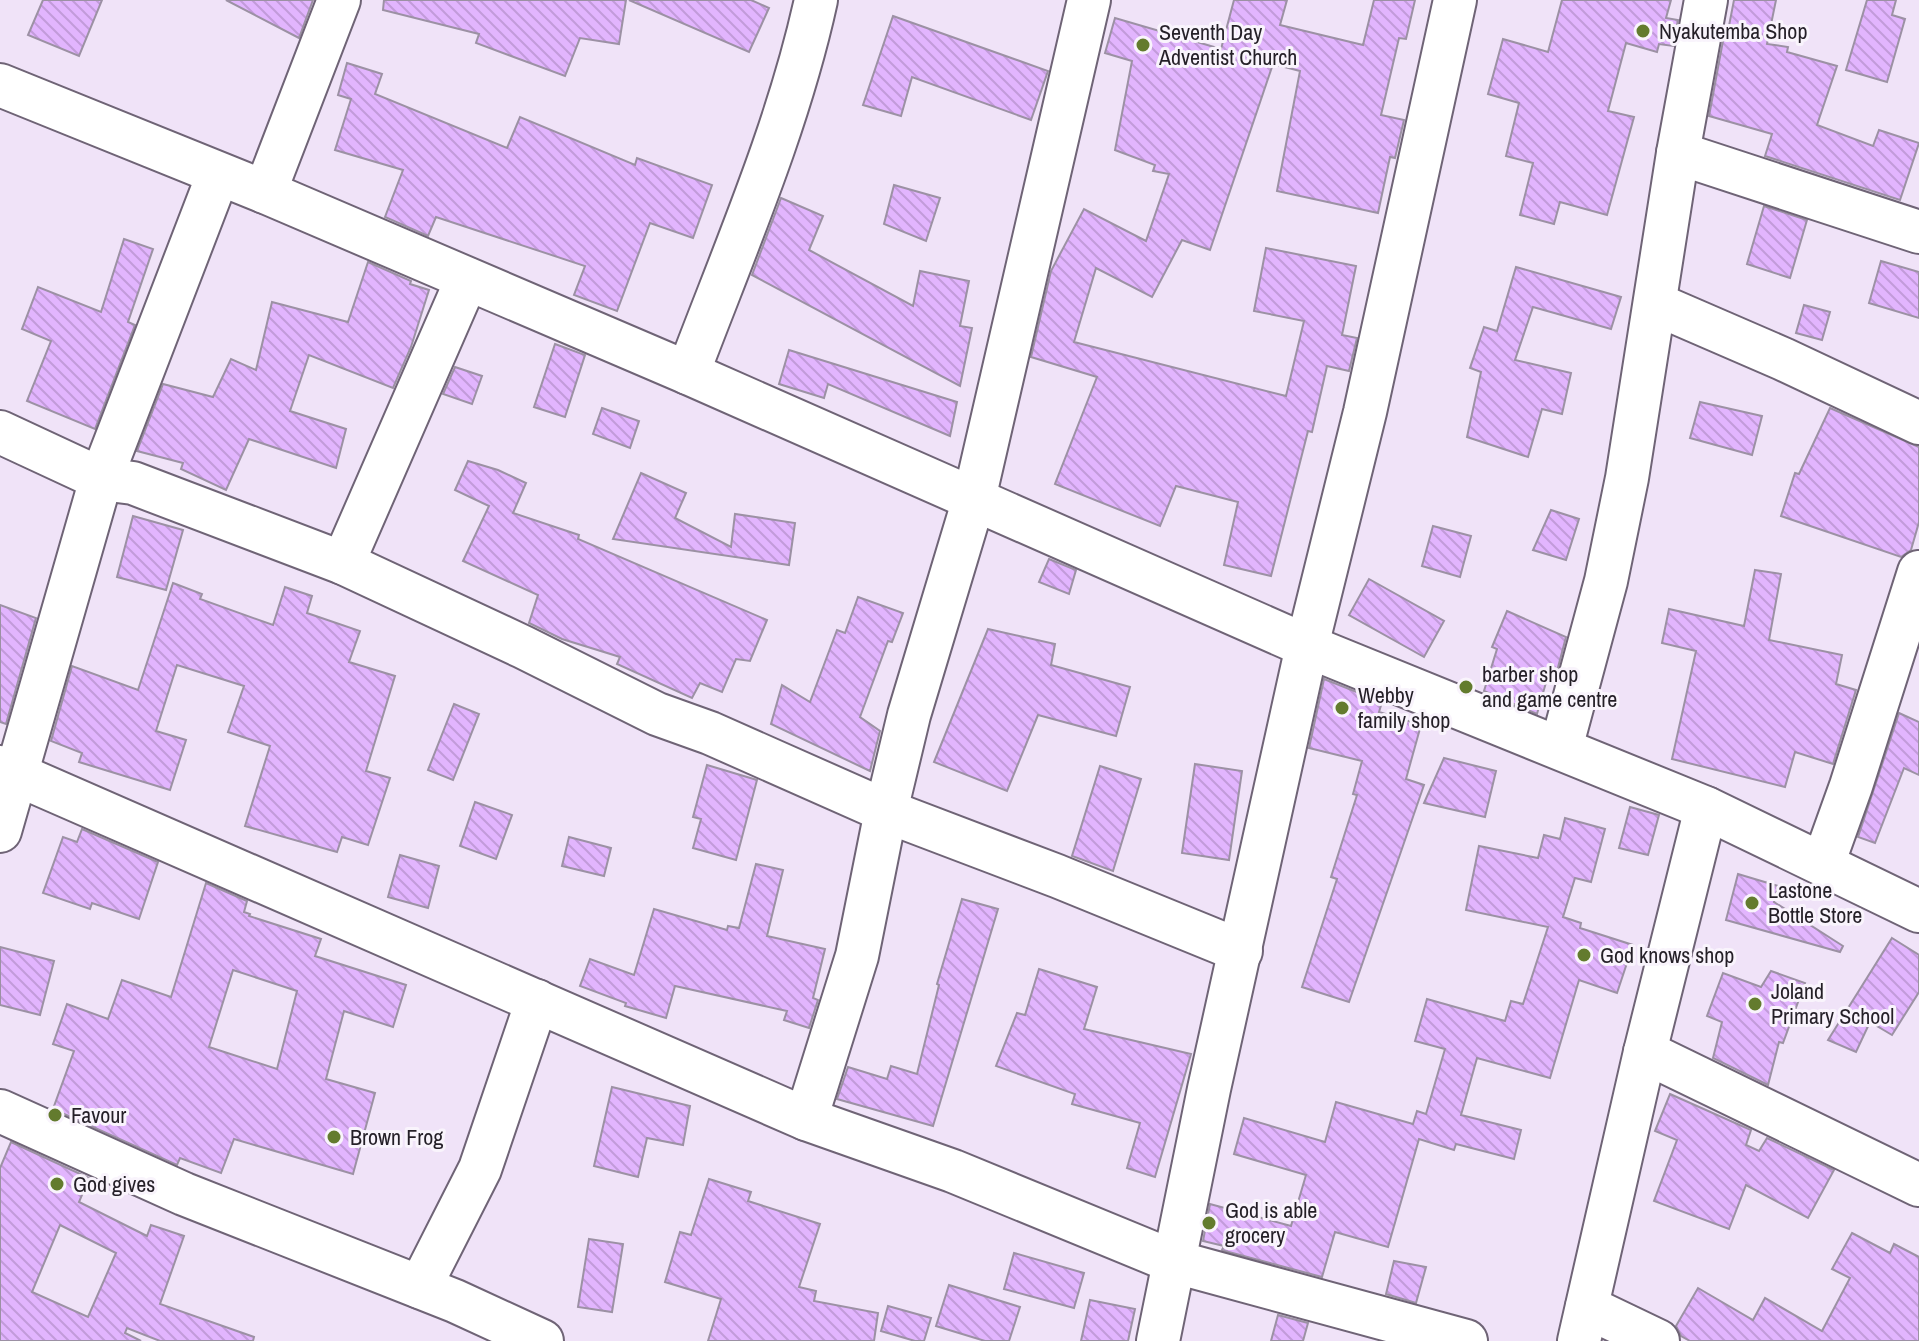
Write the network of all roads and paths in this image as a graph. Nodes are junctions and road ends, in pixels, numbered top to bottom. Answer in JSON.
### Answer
{"nodes":[{"id":1,"x":339,"y":0,"type":"edge"},
{"id":2,"x":816,"y":0,"type":"edge"},
{"id":3,"x":1089,"y":0,"type":"edge"},
{"id":4,"x":1455,"y":0,"type":"edge"},
{"id":5,"x":1706,"y":0,"type":"edge"},
{"id":6,"x":0,"y":85,"type":"edge"},
{"id":7,"x":1678,"y":153,"type":"junction"},
{"id":8,"x":218,"y":175,"type":"junction"},
{"id":9,"x":265,"y":192,"type":"junction"},
{"id":10,"x":1919,"y":232,"type":"edge"},
{"id":11,"x":467,"y":279,"type":"junction"},
{"id":12,"x":1656,"y":304,"type":"junction"},
{"id":13,"x":688,"y":373,"type":"junction"},
{"id":14,"x":1919,"y":423,"type":"edge"},
{"id":15,"x":0,"y":432,"type":"edge"},
{"id":16,"x":101,"y":479,"type":"junction"},
{"id":17,"x":974,"y":499,"type":"junction"},
{"id":18,"x":343,"y":563,"type":"junction"},
{"id":19,"x":1919,"y":572,"type":"edge"},
{"id":20,"x":1307,"y":646,"type":"junction"},
{"id":21,"x":1561,"y":748,"type":"junction"},
{"id":22,"x":9,"y":771,"type":"edge"},
{"id":23,"x":1706,"y":808,"type":"junction"},
{"id":24,"x":886,"y":811,"type":"junction"},
{"id":25,"x":0,"y":831,"type":"edge"},
{"id":26,"x":1823,"y":864,"type":"junction"},
{"id":27,"x":1919,"y":911,"type":"edge"},
{"id":28,"x":1241,"y":951,"type":"junction"},
{"id":29,"x":537,"y":1001,"type":"junction"},
{"id":30,"x":1645,"y":1052,"type":"junction"},
{"id":31,"x":0,"y":1111,"type":"edge"},
{"id":32,"x":806,"y":1119,"type":"junction"},
{"id":33,"x":1919,"y":1185,"type":"edge"},
{"id":34,"x":1172,"y":1261,"type":"junction"},
{"id":35,"x":420,"y":1287,"type":"junction"},
{"id":36,"x":1583,"y":1324,"type":"edge"},
{"id":37,"x":542,"y":1341,"type":"edge"},
{"id":38,"x":1158,"y":1341,"type":"edge"},
{"id":39,"x":1466,"y":1341,"type":"edge"},
{"id":40,"x":1658,"y":1341,"type":"edge"}],
"edges":[{"from":1,"to":9,"type":"street"},
{"from":2,"to":13,"type":"street"},
{"from":3,"to":17,"type":"street"},
{"from":4,"to":20,"type":"street"},
{"from":5,"to":7,"type":"street"},
{"from":6,"to":8,"type":"street"},
{"from":7,"to":10,"type":"street"},
{"from":7,"to":12,"type":"street"},
{"from":8,"to":9,"type":"street"},
{"from":8,"to":16,"type":"street"},
{"from":9,"to":11,"type":"street"},
{"from":11,"to":13,"type":"street"},
{"from":11,"to":18,"type":"street"},
{"from":12,"to":14,"type":"street"},
{"from":12,"to":21,"type":"street"},
{"from":13,"to":17,"type":"street"},
{"from":15,"to":16,"type":"street"},
{"from":16,"to":18,"type":"street"},
{"from":16,"to":22,"type":"street"},
{"from":17,"to":20,"type":"street"},
{"from":17,"to":24,"type":"street"},
{"from":18,"to":24,"type":"street"},
{"from":19,"to":26,"type":"street"},
{"from":20,"to":21,"type":"street"},
{"from":20,"to":28,"type":"street"},
{"from":21,"to":23,"type":"street"},
{"from":22,"to":25,"type":"street"},
{"from":22,"to":29,"type":"street"},
{"from":23,"to":26,"type":"street"},
{"from":23,"to":30,"type":"street"},
{"from":24,"to":28,"type":"street"},
{"from":24,"to":32,"type":"street"},
{"from":26,"to":27,"type":"street"},
{"from":28,"to":34,"type":"street"},
{"from":29,"to":32,"type":"street"},
{"from":29,"to":35,"type":"street"},
{"from":30,"to":33,"type":"street"},
{"from":30,"to":36,"type":"street"},
{"from":31,"to":35,"type":"street"},
{"from":32,"to":34,"type":"street"},
{"from":34,"to":38,"type":"street"},
{"from":34,"to":39,"type":"street"},
{"from":35,"to":37,"type":"street"},
{"from":36,"to":40,"type":"street"}]}
